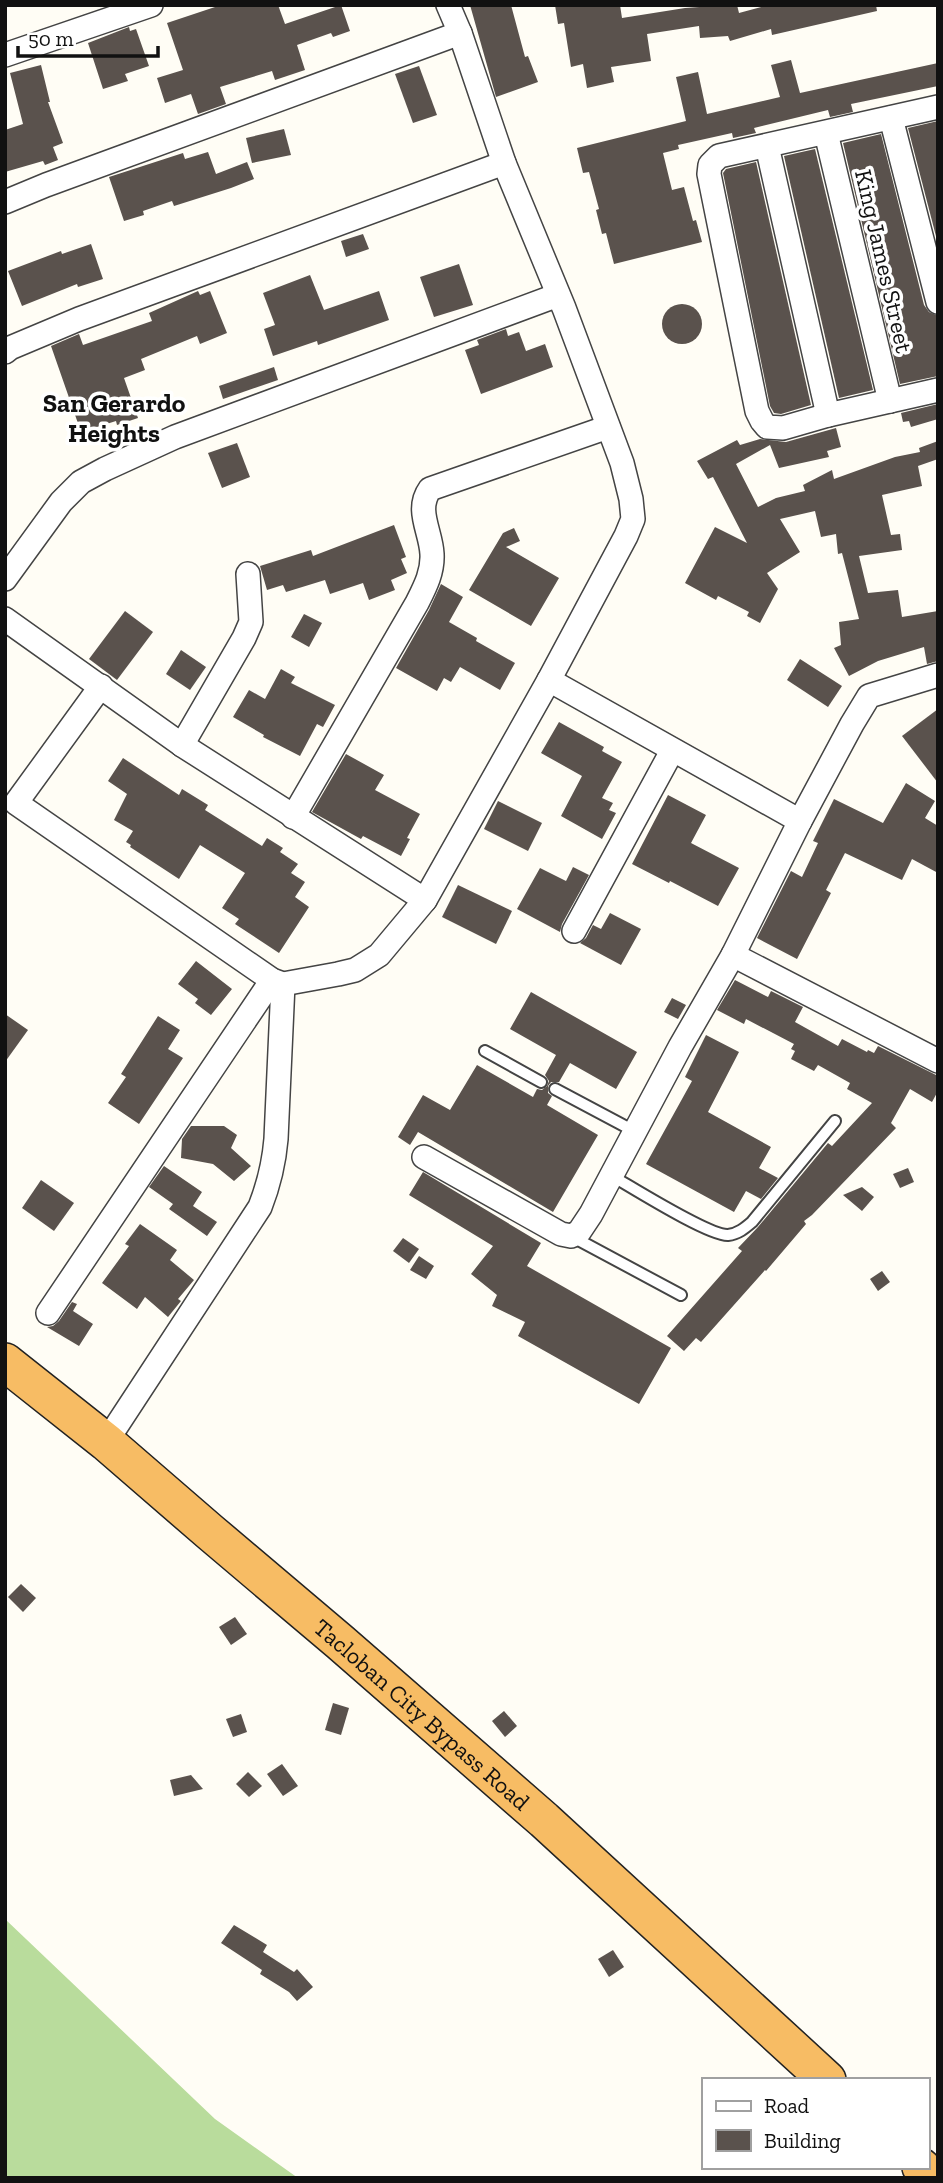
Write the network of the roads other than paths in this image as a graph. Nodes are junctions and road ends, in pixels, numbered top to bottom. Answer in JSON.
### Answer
{"nodes":[{"id":1,"x":151,"y":5,"type":"edge"},
{"id":2,"x":448,"y":5,"type":"edge"},
{"id":3,"x":460,"y":33,"type":"junction"},
{"id":4,"x":5,"y":55,"type":"edge"},
{"id":5,"x":938,"y":107,"type":"edge"},
{"id":6,"x":891,"y":118,"type":"junction"},
{"id":7,"x":826,"y":133,"type":"junction"},
{"id":8,"x":767,"y":146,"type":"junction"},
{"id":9,"x":504,"y":163,"type":"junction"},
{"id":10,"x":5,"y":202,"type":"edge"},
{"id":11,"x":558,"y":295,"type":"junction"},
{"id":12,"x":938,"y":302,"type":"edge"},
{"id":13,"x":5,"y":352,"type":"edge"},
{"id":14,"x":938,"y":390,"type":"edge"},
{"id":15,"x":890,"y":401,"type":"junction"},
{"id":16,"x":828,"y":415,"type":"junction"},
{"id":17,"x":608,"y":427,"type":"junction"},
{"id":18,"x":248,"y":574,"type":"dead end"},
{"id":19,"x":5,"y":579,"type":"edge"},
{"id":20,"x":5,"y":619,"type":"edge"},
{"id":21,"x":549,"y":680,"type":"junction"},
{"id":22,"x":935,"y":681,"type":"edge"},
{"id":23,"x":101,"y":685,"type":"junction"},
{"id":24,"x":182,"y":745,"type":"junction"},
{"id":25,"x":672,"y":751,"type":"junction"},
{"id":26,"x":293,"y":817,"type":"junction"},
{"id":27,"x":800,"y":821,"type":"junction"},
{"id":28,"x":425,"y":900,"type":"junction"},
{"id":29,"x":574,"y":931,"type":"dead end"},
{"id":30,"x":733,"y":955,"type":"junction"},
{"id":31,"x":278,"y":982,"type":"junction"},
{"id":32,"x":485,"y":1051,"type":"dead end"},
{"id":33,"x":938,"y":1061,"type":"edge"},
{"id":34,"x":541,"y":1082,"type":"dead end"},
{"id":35,"x":555,"y":1089,"type":"dead end"},
{"id":36,"x":835,"y":1121,"type":"dead end"},
{"id":37,"x":634,"y":1132,"type":"junction"},
{"id":38,"x":424,"y":1157,"type":"dead end"},
{"id":39,"x":612,"y":1175,"type":"junction"},
{"id":40,"x":571,"y":1236,"type":"junction"},
{"id":41,"x":681,"y":1295,"type":"dead end"},
{"id":42,"x":48,"y":1313,"type":"dead end"},
{"id":43,"x":5,"y":1362,"type":"edge"},
{"id":44,"x":106,"y":1442,"type":"junction"},
{"id":45,"x":825,"y":2078,"type":"edge"}],
"edges":[{"from":1,"to":4,"type":"street"},
{"from":2,"to":3,"type":"street"},
{"from":3,"to":9,"type":"street"},
{"from":3,"to":10,"type":"street"},
{"from":5,"to":6,"type":"street"},
{"from":6,"to":7,"type":"street"},
{"from":6,"to":12,"type":"street"},
{"from":7,"to":8,"type":"street"},
{"from":7,"to":15,"type":"street","name":"King James Street"},
{"from":8,"to":16,"type":"street"},
{"from":8,"to":16,"type":"street"},
{"from":9,"to":11,"type":"street"},
{"from":9,"to":13,"type":"street"},
{"from":11,"to":17,"type":"street"},
{"from":11,"to":19,"type":"street"},
{"from":14,"to":15,"type":"street"},
{"from":15,"to":16,"type":"street"},
{"from":17,"to":21,"type":"street"},
{"from":17,"to":26,"type":"street"},
{"from":18,"to":24,"type":"street"},
{"from":20,"to":23,"type":"street"},
{"from":21,"to":25,"type":"street"},
{"from":21,"to":28,"type":"street"},
{"from":22,"to":27,"type":"street"},
{"from":23,"to":24,"type":"street"},
{"from":23,"to":31,"type":"street"},
{"from":24,"to":26,"type":"street"},
{"from":25,"to":27,"type":"street"},
{"from":25,"to":29,"type":"street"},
{"from":26,"to":28,"type":"street"},
{"from":27,"to":30,"type":"street"},
{"from":28,"to":31,"type":"street"},
{"from":30,"to":33,"type":"street"},
{"from":30,"to":37,"type":"street"},
{"from":31,"to":42,"type":"street"},
{"from":31,"to":44,"type":"street"},
{"from":32,"to":34,"type":"lane"},
{"from":35,"to":37,"type":"lane"},
{"from":36,"to":39,"type":"lane"},
{"from":37,"to":39,"type":"street"},
{"from":38,"to":40,"type":"street"},
{"from":39,"to":40,"type":"street"},
{"from":40,"to":41,"type":"lane"},
{"from":43,"to":44,"type":"highway","name":"Tacloban City Bypass Road"},
{"from":44,"to":45,"type":"highway","name":"Tacloban City Bypass Road"}]}
